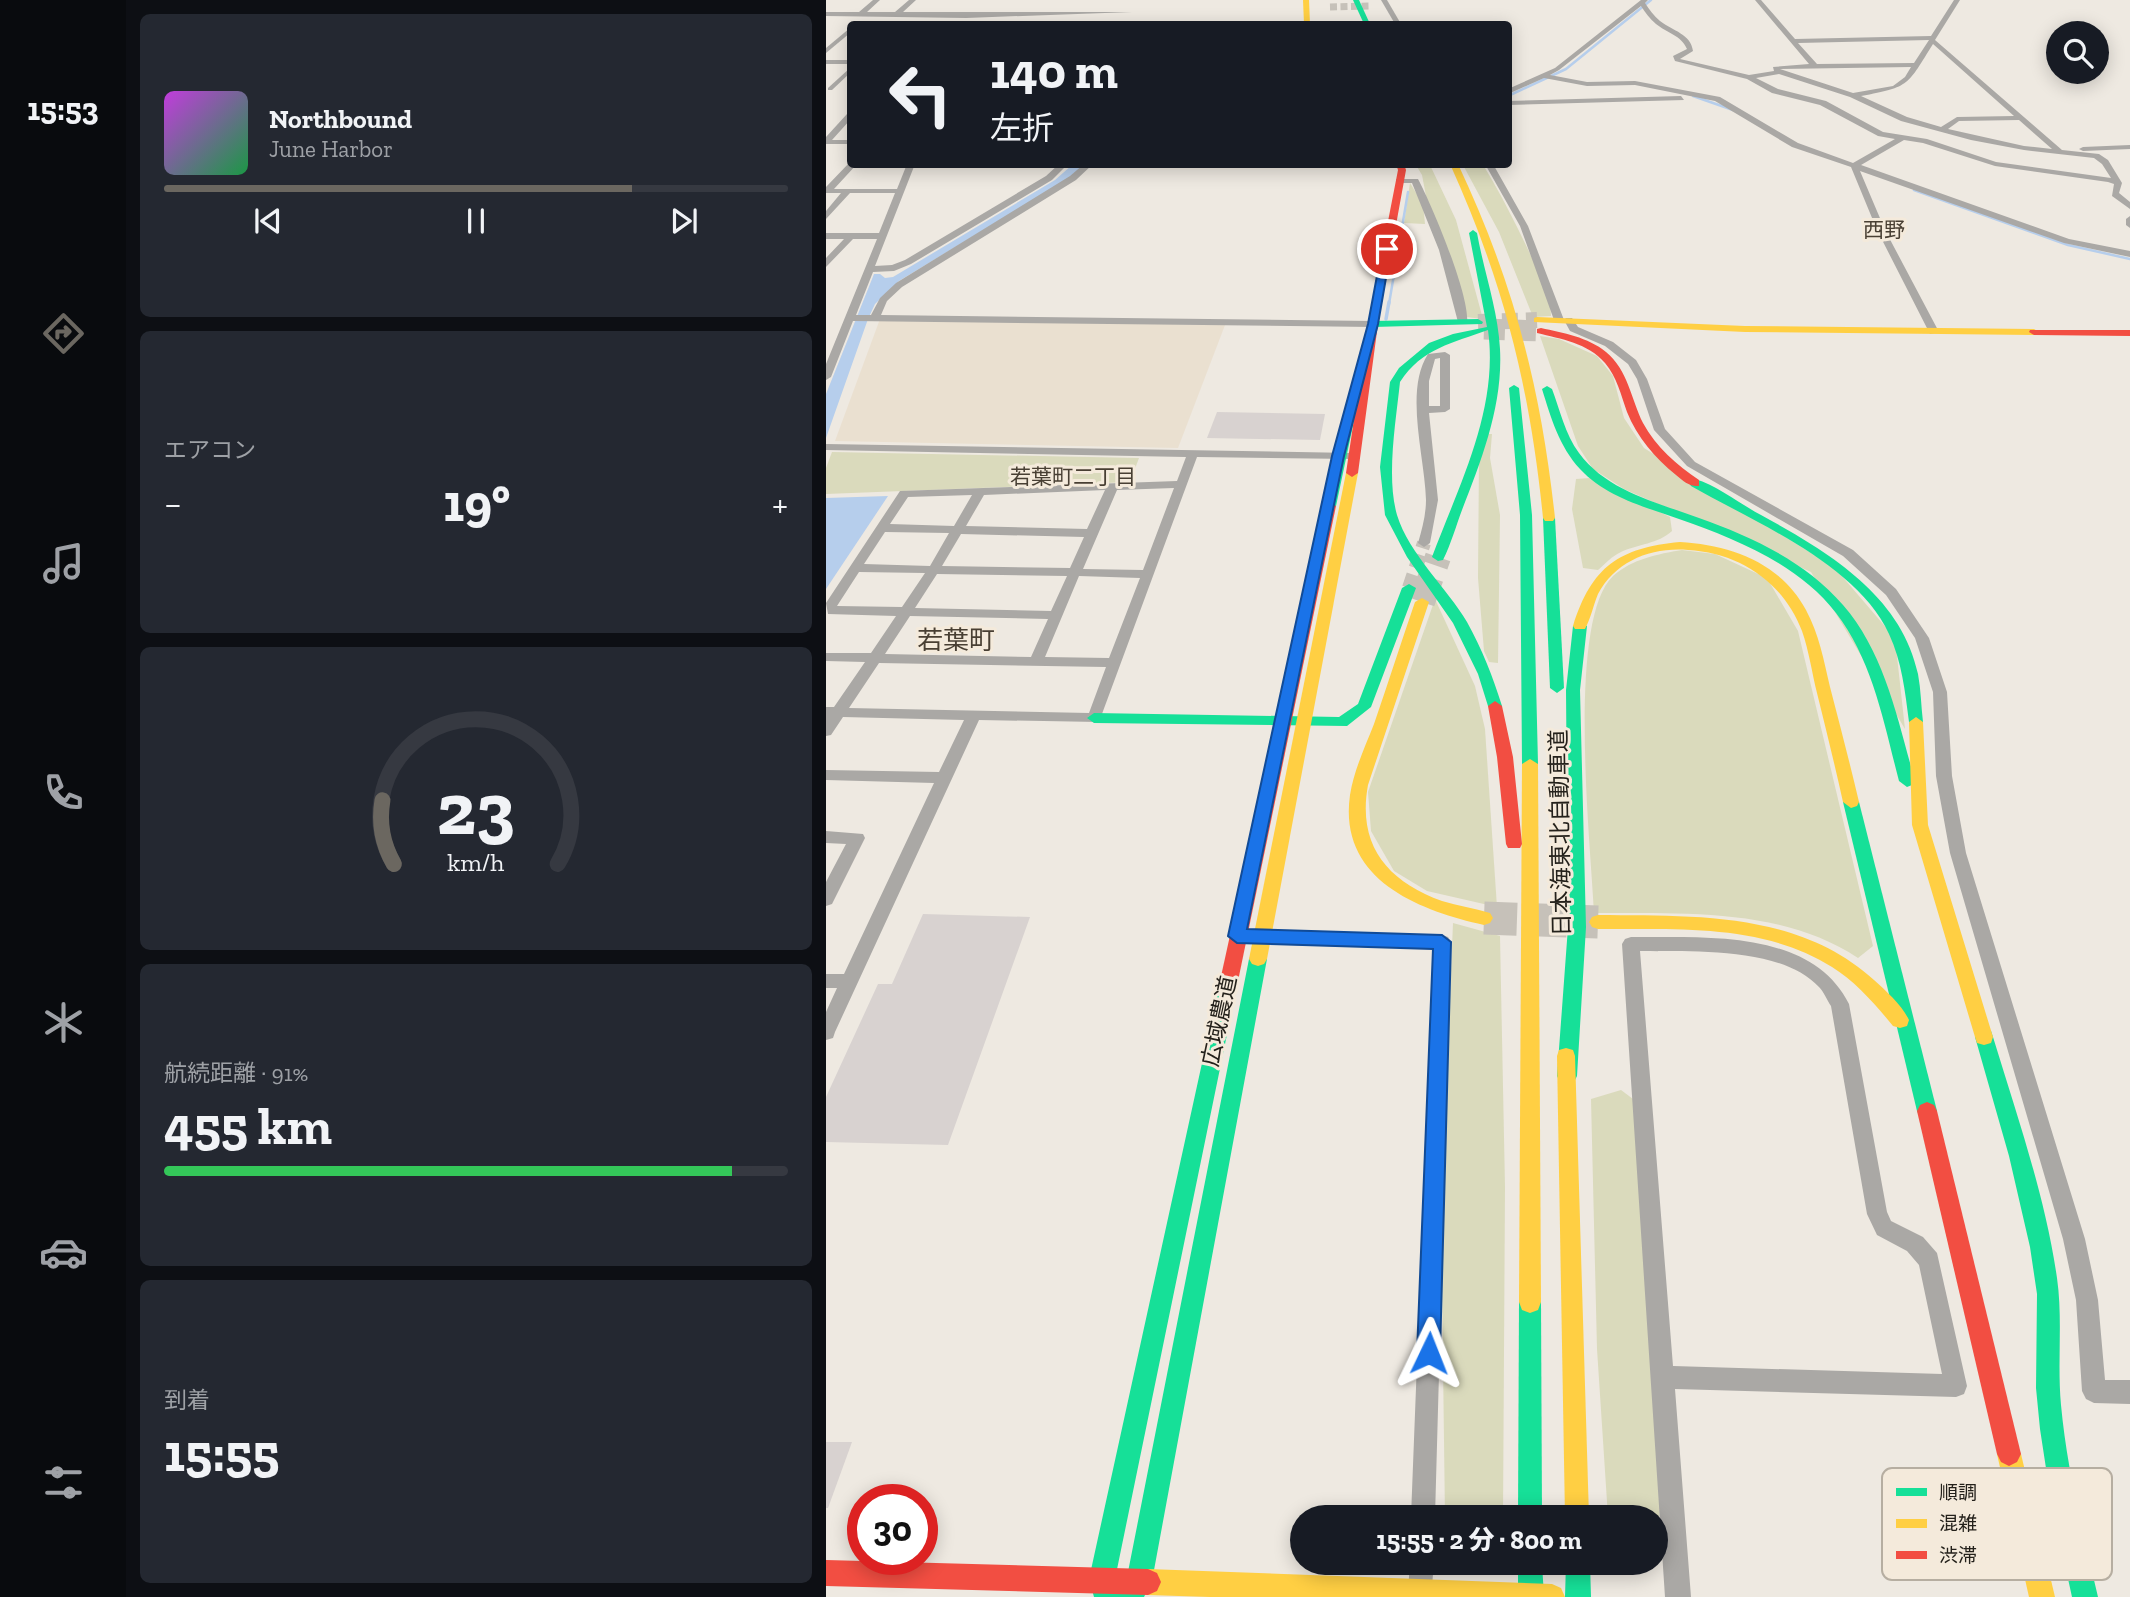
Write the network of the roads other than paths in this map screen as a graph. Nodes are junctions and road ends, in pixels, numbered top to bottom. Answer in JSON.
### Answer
{"nodes":[{"id":1,"x":877,"y":0,"type":"edge"},
{"id":2,"x":913,"y":0,"type":"edge"},
{"id":3,"x":1130,"y":0,"type":"edge"},
{"id":4,"x":1306,"y":0,"type":"edge"},
{"id":5,"x":1344,"y":0,"type":"edge"},
{"id":6,"x":1356,"y":0,"type":"edge"},
{"id":7,"x":1758,"y":0,"type":"edge"},
{"id":8,"x":1957,"y":0,"type":"edge"},
{"id":9,"x":1644,"y":2,"type":"edge"},
{"id":10,"x":1383,"y":4,"type":"edge"},
{"id":11,"x":940,"y":7,"type":"dead end"},
{"id":12,"x":968,"y":12,"type":"junction"},
{"id":13,"x":830,"y":14,"type":"edge"},
{"id":14,"x":861,"y":14,"type":"junction"},
{"id":15,"x":870,"y":14,"type":"junction"},
{"id":16,"x":897,"y":14,"type":"junction"},
{"id":17,"x":912,"y":14,"type":"junction"},
{"id":18,"x":933,"y":14,"type":"junction"},
{"id":19,"x":950,"y":14,"type":"junction"},
{"id":20,"x":826,"y":20,"type":"edge"},
{"id":21,"x":862,"y":21,"type":"edge"},
{"id":22,"x":904,"y":21,"type":"edge"},
{"id":23,"x":943,"y":21,"type":"edge"},
{"id":24,"x":964,"y":21,"type":"edge"},
{"id":25,"x":1307,"y":21,"type":"edge"},
{"id":26,"x":1354,"y":21,"type":"edge"},
{"id":27,"x":1366,"y":21,"type":"edge"},
{"id":28,"x":1396,"y":21,"type":"edge"},
{"id":29,"x":847,"y":33,"type":"edge"},
{"id":30,"x":1932,"y":39,"type":"junction"},
{"id":31,"x":1792,"y":41,"type":"junction"},
{"id":32,"x":826,"y":51,"type":"edge"},
{"id":33,"x":826,"y":62,"type":"edge"},
{"id":34,"x":847,"y":62,"type":"edge"},
{"id":35,"x":1892,"y":65,"type":"junction"},
{"id":36,"x":1917,"y":65,"type":"junction"},
{"id":37,"x":1815,"y":66,"type":"junction"},
{"id":38,"x":1779,"y":72,"type":"junction"},
{"id":39,"x":847,"y":73,"type":"edge"},
{"id":40,"x":1546,"y":76,"type":"junction"},
{"id":41,"x":1749,"y":77,"type":"junction"},
{"id":42,"x":1908,"y":78,"type":"junction"},
{"id":43,"x":830,"y":89,"type":"dead end"},
{"id":44,"x":1512,"y":90,"type":"edge"},
{"id":45,"x":1853,"y":95,"type":"junction"},
{"id":46,"x":1702,"y":96,"type":"junction"},
{"id":47,"x":1512,"y":103,"type":"edge"},
{"id":48,"x":1823,"y":103,"type":"junction"},
{"id":49,"x":847,"y":118,"type":"edge"},
{"id":50,"x":2019,"y":118,"type":"junction"},
{"id":51,"x":836,"y":120,"type":"dead end"},
{"id":52,"x":847,"y":120,"type":"edge"},
{"id":53,"x":1942,"y":129,"type":"junction"},
{"id":54,"x":1902,"y":138,"type":"junction"},
{"id":55,"x":826,"y":141,"type":"edge"},
{"id":56,"x":847,"y":142,"type":"edge"},
{"id":57,"x":2128,"y":149,"type":"edge"},
{"id":58,"x":2056,"y":150,"type":"junction"},
{"id":59,"x":1854,"y":166,"type":"junction"},
{"id":60,"x":849,"y":168,"type":"edge"},
{"id":61,"x":910,"y":168,"type":"edge"},
{"id":62,"x":1060,"y":168,"type":"edge"},
{"id":63,"x":1084,"y":168,"type":"edge"},
{"id":64,"x":1400,"y":168,"type":"edge"},
{"id":65,"x":1441,"y":168,"type":"edge"},
{"id":66,"x":1456,"y":168,"type":"edge"},
{"id":67,"x":1491,"y":168,"type":"edge"},
{"id":68,"x":1054,"y":178,"type":"dead end"},
{"id":69,"x":1071,"y":178,"type":"dead end"},
{"id":70,"x":1399,"y":181,"type":"junction"},
{"id":71,"x":2118,"y":183,"type":"junction"},
{"id":72,"x":827,"y":191,"type":"edge"},
{"id":73,"x":848,"y":191,"type":"junction"},
{"id":74,"x":901,"y":191,"type":"junction"},
{"id":75,"x":2130,"y":206,"type":"edge"},
{"id":76,"x":826,"y":216,"type":"edge"},
{"id":77,"x":983,"y":219,"type":"junction"},
{"id":78,"x":1003,"y":219,"type":"junction"},
{"id":79,"x":2130,"y":219,"type":"edge"},
{"id":80,"x":2130,"y":225,"type":"edge"},
{"id":81,"x":1473,"y":233,"type":"junction"},
{"id":82,"x":826,"y":236,"type":"edge"},
{"id":83,"x":851,"y":236,"type":"junction"},
{"id":84,"x":881,"y":236,"type":"junction"},
{"id":85,"x":2130,"y":254,"type":"edge"},
{"id":86,"x":826,"y":264,"type":"edge"},
{"id":87,"x":870,"y":269,"type":"junction"},
{"id":88,"x":898,"y":269,"type":"junction"},
{"id":89,"x":917,"y":272,"type":"junction"},
{"id":90,"x":1509,"y":287,"type":"junction"},
{"id":91,"x":872,"y":317,"type":"junction"},
{"id":92,"x":851,"y":318,"type":"junction"},
{"id":93,"x":1564,"y":320,"type":"junction"},
{"id":94,"x":1373,"y":324,"type":"junction"},
{"id":95,"x":1475,"y":325,"type":"junction"},
{"id":96,"x":1934,"y":332,"type":"junction"},
{"id":97,"x":2130,"y":333,"type":"edge"},
{"id":98,"x":830,"y":355,"type":"edge"},
{"id":99,"x":826,"y":377,"type":"edge"},
{"id":100,"x":1424,"y":410,"type":"junction"},
{"id":101,"x":827,"y":447,"type":"edge"},
{"id":102,"x":1192,"y":455,"type":"junction"},
{"id":103,"x":1338,"y":456,"type":"junction"},
{"id":104,"x":1355,"y":456,"type":"junction"},
{"id":105,"x":1181,"y":484,"type":"junction"},
{"id":106,"x":1112,"y":487,"type":"junction"},
{"id":107,"x":980,"y":492,"type":"junction"},
{"id":108,"x":884,"y":528,"type":"junction"},
{"id":109,"x":956,"y":530,"type":"junction"},
{"id":110,"x":1092,"y":533,"type":"junction"},
{"id":111,"x":1424,"y":542,"type":"tunnel mouth"},
{"id":112,"x":1438,"y":557,"type":"tunnel mouth"},
{"id":113,"x":857,"y":568,"type":"junction"},
{"id":114,"x":934,"y":569,"type":"junction"},
{"id":115,"x":1075,"y":573,"type":"junction"},
{"id":116,"x":1148,"y":573,"type":"junction"},
{"id":117,"x":1409,"y":588,"type":"tunnel mouth"},
{"id":118,"x":1422,"y":602,"type":"tunnel mouth"},
{"id":119,"x":907,"y":611,"type":"junction"},
{"id":120,"x":1056,"y":615,"type":"junction"},
{"id":121,"x":826,"y":657,"type":"edge"},
{"id":122,"x":874,"y":658,"type":"junction"},
{"id":123,"x":1036,"y":661,"type":"junction"},
{"id":124,"x":1115,"y":663,"type":"junction"},
{"id":125,"x":832,"y":712,"type":"edge"},
{"id":126,"x":974,"y":715,"type":"junction"},
{"id":127,"x":1094,"y":718,"type":"junction"},
{"id":128,"x":1282,"y":722,"type":"junction"},
{"id":129,"x":1305,"y":723,"type":"junction"},
{"id":130,"x":826,"y":731,"type":"edge"},
{"id":131,"x":826,"y":775,"type":"edge"},
{"id":132,"x":944,"y":778,"type":"junction"},
{"id":133,"x":1920,"y":825,"type":"junction"},
{"id":134,"x":826,"y":837,"type":"edge"},
{"id":135,"x":826,"y":899,"type":"edge"},
{"id":136,"x":1483,"y":918,"type":"tunnel mouth"},
{"id":137,"x":1598,"y":922,"type":"tunnel mouth"},
{"id":138,"x":1237,"y":936,"type":"junction"},
{"id":139,"x":1264,"y":937,"type":"junction"},
{"id":140,"x":826,"y":981,"type":"edge"},
{"id":141,"x":850,"y":981,"type":"junction"},
{"id":142,"x":1904,"y":1026,"type":"junction"},
{"id":143,"x":826,"y":1032,"type":"edge"},
{"id":144,"x":1567,"y":1076,"type":"junction"},
{"id":145,"x":1531,"y":1081,"type":"junction"},
{"id":146,"x":1662,"y":1377,"type":"junction"},
{"id":147,"x":2130,"y":1392,"type":"edge"},
{"id":148,"x":2012,"y":1468,"type":"edge"},
{"id":149,"x":2058,"y":1468,"type":"edge"},
{"id":150,"x":1423,"y":1505,"type":"edge"},
{"id":151,"x":1530,"y":1505,"type":"edge"},
{"id":152,"x":1577,"y":1505,"type":"edge"},
{"id":153,"x":826,"y":1573,"type":"edge"},
{"id":154,"x":1422,"y":1575,"type":"edge"},
{"id":155,"x":1530,"y":1575,"type":"edge"},
{"id":156,"x":1578,"y":1575,"type":"edge"},
{"id":157,"x":1102,"y":1579,"type":"junction"},
{"id":158,"x":1139,"y":1581,"type":"junction"},
{"id":159,"x":1421,"y":1591,"type":"junction"},
{"id":160,"x":1107,"y":1597,"type":"edge"},
{"id":161,"x":1130,"y":1597,"type":"edge"},
{"id":162,"x":1531,"y":1597,"type":"edge"},
{"id":163,"x":1552,"y":1597,"type":"edge"},
{"id":164,"x":1578,"y":1597,"type":"edge"},
{"id":165,"x":1678,"y":1597,"type":"edge"}],
"edges":[{"from":1,"to":14,"type":"street"},
{"from":2,"to":16,"type":"street"},
{"from":3,"to":12,"type":"street"},
{"from":4,"to":25,"type":"main road"},
{"from":5,"to":26,"type":"main road"},
{"from":6,"to":27,"type":"main road"},
{"from":7,"to":31,"type":"street"},
{"from":8,"to":30,"type":"street"},
{"from":9,"to":40,"type":"street"},
{"from":9,"to":41,"type":"street"},
{"from":10,"to":28,"type":"street"},
{"from":11,"to":18,"type":"street"},
{"from":12,"to":19,"type":"street"},
{"from":12,"to":24,"type":"street"},
{"from":13,"to":14,"type":"street"},
{"from":13,"to":20,"type":"street"},
{"from":14,"to":15,"type":"street"},
{"from":15,"to":16,"type":"street"},
{"from":15,"to":21,"type":"street"},
{"from":16,"to":17,"type":"street"},
{"from":17,"to":18,"type":"street"},
{"from":17,"to":22,"type":"street"},
{"from":18,"to":19,"type":"street"},
{"from":19,"to":23,"type":"street"},
{"from":29,"to":32,"type":"street"},
{"from":30,"to":31,"type":"street"},
{"from":30,"to":36,"type":"street"},
{"from":30,"to":50,"type":"street"},
{"from":31,"to":37,"type":"street"},
{"from":33,"to":34,"type":"street"},
{"from":35,"to":36,"type":"street"},
{"from":35,"to":37,"type":"street"},
{"from":35,"to":42,"type":"street"},
{"from":36,"to":42,"type":"street"},
{"from":37,"to":38,"type":"street"},
{"from":38,"to":41,"type":"street"},
{"from":38,"to":45,"type":"street"},
{"from":39,"to":43,"type":"street"},
{"from":40,"to":44,"type":"street"},
{"from":40,"to":46,"type":"street"},
{"from":41,"to":48,"type":"street"},
{"from":42,"to":45,"type":"street"},
{"from":45,"to":48,"type":"street"},
{"from":45,"to":53,"type":"street"},
{"from":46,"to":47,"type":"street"},
{"from":46,"to":59,"type":"street"},
{"from":48,"to":54,"type":"street"},
{"from":49,"to":51,"type":"street"},
{"from":50,"to":53,"type":"street"},
{"from":50,"to":58,"type":"street"},
{"from":52,"to":55,"type":"street"},
{"from":53,"to":58,"type":"street"},
{"from":54,"to":59,"type":"street"},
{"from":54,"to":71,"type":"street"},
{"from":55,"to":56,"type":"street"},
{"from":57,"to":58,"type":"street"},
{"from":58,"to":71,"type":"street"},
{"from":59,"to":85,"type":"street"},
{"from":59,"to":96,"type":"street"},
{"from":60,"to":72,"type":"street"},
{"from":61,"to":74,"type":"street"},
{"from":62,"to":77,"type":"street"},
{"from":63,"to":78,"type":"street"},
{"from":64,"to":70,"type":"main road","name":"広域農道"},
{"from":65,"to":81,"type":"main road","name":"日本海東北自動車道"},
{"from":66,"to":90,"type":"main road","name":"日本海東北自動車道"},
{"from":67,"to":93,"type":"street"},
{"from":68,"to":69,"type":"street"},
{"from":70,"to":94,"type":"main road","name":"広域農道"},
{"from":70,"to":95,"type":"street"},
{"from":71,"to":75,"type":"street"},
{"from":72,"to":73,"type":"street"},
{"from":73,"to":74,"type":"street"},
{"from":73,"to":76,"type":"street"},
{"from":74,"to":84,"type":"street"},
{"from":77,"to":78,"type":"street"},
{"from":77,"to":88,"type":"street"},
{"from":78,"to":89,"type":"street"},
{"from":79,"to":80,"type":"street"},
{"from":81,"to":112,"type":"main road"},
{"from":81,"to":145,"type":"main road","name":"日本海東北自動車道"},
{"from":82,"to":83,"type":"street"},
{"from":83,"to":84,"type":"street"},
{"from":83,"to":86,"type":"street"},
{"from":84,"to":87,"type":"street"},
{"from":87,"to":88,"type":"street"},
{"from":87,"to":92,"type":"street"},
{"from":88,"to":89,"type":"street"},
{"from":89,"to":91,"type":"street"},
{"from":90,"to":133,"type":"main road"},
{"from":90,"to":144,"type":"main road","name":"日本海東北自動車道"},
{"from":91,"to":92,"type":"street"},
{"from":91,"to":94,"type":"street"},
{"from":92,"to":98,"type":"street"},
{"from":93,"to":96,"type":"main road"},
{"from":93,"to":133,"type":"main road"},
{"from":93,"to":147,"type":"street"},
{"from":94,"to":95,"type":"main road"},
{"from":94,"to":103,"type":"main road","name":"広域農道"},
{"from":94,"to":104,"type":"main road","name":"広域農道"},
{"from":95,"to":145,"type":"main road"},
{"from":96,"to":97,"type":"main road"},
{"from":98,"to":99,"type":"street"},
{"from":100,"to":100,"type":"street"},
{"from":100,"to":111,"type":"street"},
{"from":101,"to":102,"type":"street"},
{"from":102,"to":103,"type":"street"},
{"from":102,"to":105,"type":"street"},
{"from":103,"to":104,"type":"street"},
{"from":103,"to":128,"type":"main road","name":"広域農道"},
{"from":104,"to":129,"type":"main road","name":"広域農道"},
{"from":105,"to":106,"type":"street"},
{"from":105,"to":116,"type":"street"},
{"from":106,"to":107,"type":"street"},
{"from":106,"to":110,"type":"street"},
{"from":107,"to":108,"type":"street"},
{"from":107,"to":109,"type":"street"},
{"from":108,"to":109,"type":"street"},
{"from":108,"to":113,"type":"street"},
{"from":109,"to":110,"type":"street"},
{"from":109,"to":114,"type":"street"},
{"from":110,"to":115,"type":"street"},
{"from":113,"to":114,"type":"street"},
{"from":113,"to":119,"type":"street"},
{"from":114,"to":115,"type":"street"},
{"from":114,"to":119,"type":"street"},
{"from":115,"to":116,"type":"street"},
{"from":115,"to":120,"type":"street"},
{"from":116,"to":124,"type":"street"},
{"from":117,"to":129,"type":"main road"},
{"from":118,"to":136,"type":"main road"},
{"from":119,"to":120,"type":"street"},
{"from":119,"to":122,"type":"street"},
{"from":120,"to":123,"type":"street"},
{"from":121,"to":122,"type":"street"},
{"from":122,"to":123,"type":"street"},
{"from":122,"to":125,"type":"street"},
{"from":123,"to":124,"type":"street"},
{"from":124,"to":127,"type":"street"},
{"from":125,"to":126,"type":"street"},
{"from":125,"to":130,"type":"street"},
{"from":126,"to":127,"type":"street"},
{"from":126,"to":132,"type":"street"},
{"from":127,"to":128,"type":"main road"},
{"from":128,"to":129,"type":"main road"},
{"from":128,"to":138,"type":"main road","name":"広域農道"},
{"from":129,"to":139,"type":"main road","name":"広域農道"},
{"from":131,"to":132,"type":"street"},
{"from":132,"to":141,"type":"street"},
{"from":133,"to":149,"type":"main road"},
{"from":134,"to":135,"type":"street"},
{"from":137,"to":142,"type":"main road"},
{"from":138,"to":139,"type":"street"},
{"from":138,"to":157,"type":"main road","name":"広域農道"},
{"from":139,"to":150,"type":"street"},
{"from":139,"to":158,"type":"main road","name":"広域農道"},
{"from":140,"to":141,"type":"street"},
{"from":141,"to":143,"type":"street"},
{"from":142,"to":144,"type":"main road"},
{"from":142,"to":148,"type":"main road"},
{"from":144,"to":152,"type":"main road","name":"日本海東北自動車道"},
{"from":145,"to":151,"type":"main road","name":"日本海東北自動車道"},
{"from":146,"to":146,"type":"street"},
{"from":146,"to":165,"type":"street"},
{"from":153,"to":157,"type":"main road"},
{"from":154,"to":159,"type":"street"},
{"from":155,"to":162,"type":"main road"},
{"from":156,"to":164,"type":"main road"},
{"from":157,"to":158,"type":"main road"},
{"from":157,"to":160,"type":"main road","name":"広域農道"},
{"from":158,"to":159,"type":"main road"},
{"from":158,"to":161,"type":"main road","name":"広域農道"},
{"from":159,"to":163,"type":"main road"}]}
